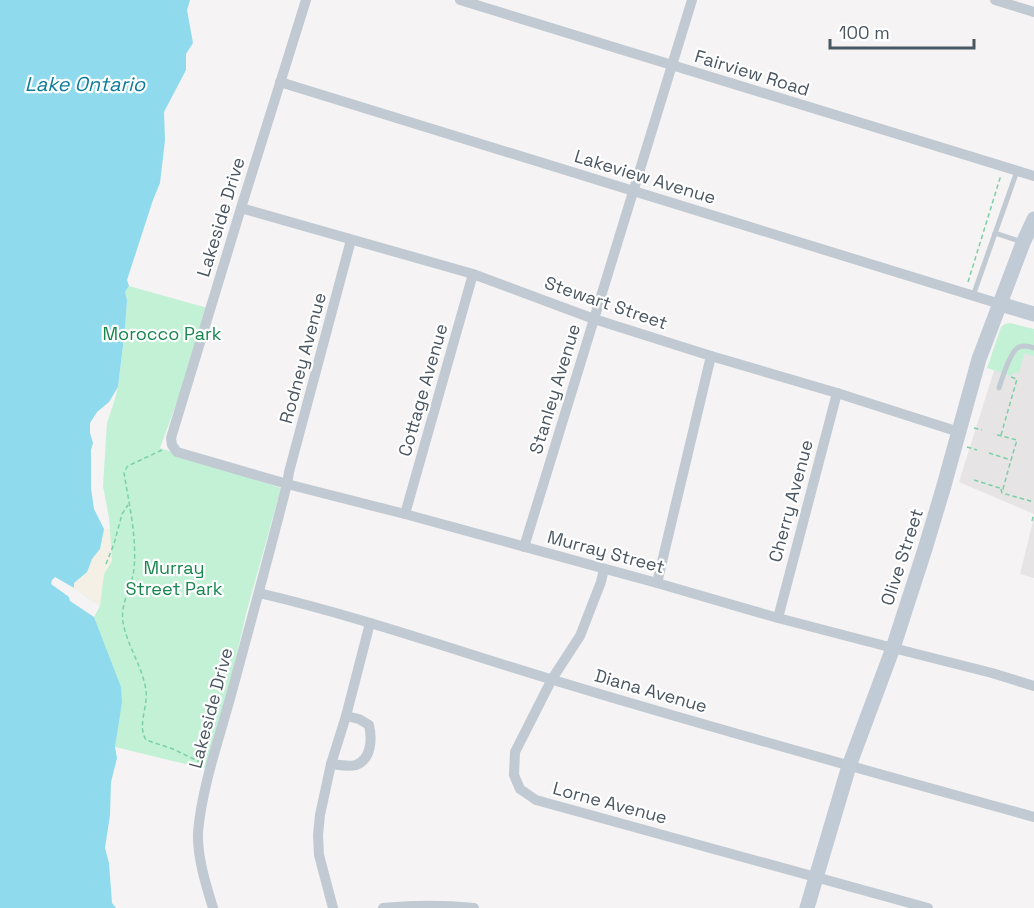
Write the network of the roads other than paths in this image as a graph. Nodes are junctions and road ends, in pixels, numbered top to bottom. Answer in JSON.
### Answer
{"nodes":[{"id":1,"x":306,"y":0,"type":"edge"},
{"id":2,"x":460,"y":0,"type":"edge"},
{"id":3,"x":692,"y":0,"type":"edge"},
{"id":4,"x":995,"y":0,"type":"edge"},
{"id":5,"x":1034,"y":12,"type":"edge"},
{"id":6,"x":671,"y":65,"type":"junction"},
{"id":7,"x":280,"y":82,"type":"junction"},
{"id":8,"x":1017,"y":171,"type":"junction"},
{"id":9,"x":1034,"y":176,"type":"edge"},
{"id":10,"x":634,"y":192,"type":"junction"},
{"id":11,"x":241,"y":208,"type":"junction"},
{"id":12,"x":1034,"y":219,"type":"edge"},
{"id":13,"x":995,"y":233,"type":"junction"},
{"id":14,"x":351,"y":240,"type":"junction"},
{"id":15,"x":1023,"y":243,"type":"junction"},
{"id":16,"x":473,"y":274,"type":"junction"},
{"id":17,"x":973,"y":296,"type":"junction"},
{"id":18,"x":1000,"y":304,"type":"junction"},
{"id":19,"x":1034,"y":314,"type":"edge"},
{"id":20,"x":594,"y":319,"type":"junction"},
{"id":21,"x":1034,"y":348,"type":"edge"},
{"id":22,"x":711,"y":356,"type":"junction"},
{"id":23,"x":999,"y":388,"type":"dead end"},
{"id":24,"x":837,"y":393,"type":"junction"},
{"id":25,"x":964,"y":435,"type":"junction"},
{"id":26,"x":172,"y":445,"type":"joint"},
{"id":27,"x":287,"y":484,"type":"junction"},
{"id":28,"x":405,"y":514,"type":"junction"},
{"id":29,"x":524,"y":547,"type":"junction"},
{"id":30,"x":604,"y":569,"type":"junction"},
{"id":31,"x":657,"y":583,"type":"junction"},
{"id":32,"x":259,"y":593,"type":"junction"},
{"id":33,"x":778,"y":618,"type":"junction"},
{"id":34,"x":370,"y":623,"type":"junction"},
{"id":35,"x":893,"y":648,"type":"junction"},
{"id":36,"x":552,"y":679,"type":"junction"},
{"id":37,"x":1034,"y":686,"type":"edge"},
{"id":38,"x":346,"y":716,"type":"junction"},
{"id":39,"x":331,"y":764,"type":"junction"},
{"id":40,"x":849,"y":766,"type":"junction"},
{"id":41,"x":1034,"y":817,"type":"edge"},
{"id":42,"x":815,"y":877,"type":"junction"},
{"id":43,"x":213,"y":908,"type":"edge"},
{"id":44,"x":333,"y":908,"type":"edge"},
{"id":45,"x":383,"y":908,"type":"edge"},
{"id":46,"x":474,"y":908,"type":"edge"},
{"id":47,"x":807,"y":908,"type":"edge"},
{"id":48,"x":928,"y":908,"type":"edge"}],
"edges":[{"from":1,"to":7,"type":"street","name":"Lakeside Drive"},
{"from":2,"to":6,"type":"street","name":"Fairview Road"},
{"from":3,"to":6,"type":"street","name":"Stanley Avenue"},
{"from":4,"to":5,"type":"street"},
{"from":6,"to":8,"type":"street","name":"Fairview Road"},
{"from":6,"to":10,"type":"street","name":"Stanley Avenue"},
{"from":7,"to":10,"type":"street","name":"Lakeview Avenue"},
{"from":7,"to":11,"type":"street","name":"Lakeside Drive"},
{"from":8,"to":9,"type":"street","name":"Fairview Road"},
{"from":8,"to":13,"type":"lane"},
{"from":10,"to":17,"type":"street","name":"Lakeview Avenue"},
{"from":10,"to":20,"type":"street","name":"Stanley Avenue"},
{"from":11,"to":14,"type":"street","name":"Stewart Street"},
{"from":11,"to":26,"type":"street","name":"Lakeside Drive"},
{"from":12,"to":15,"type":"street","name":"Olive Street"},
{"from":13,"to":15,"type":"lane"},
{"from":13,"to":17,"type":"lane"},
{"from":14,"to":16,"type":"street","name":"Stewart Street"},
{"from":14,"to":27,"type":"street","name":"Rodney Avenue"},
{"from":15,"to":18,"type":"street","name":"Olive Street"},
{"from":16,"to":20,"type":"street","name":"Stewart Street"},
{"from":16,"to":28,"type":"street","name":"Cottage Avenue"},
{"from":17,"to":18,"type":"street","name":"Lakeview Avenue"},
{"from":18,"to":19,"type":"street"},
{"from":18,"to":25,"type":"street","name":"Olive Street"},
{"from":20,"to":22,"type":"street","name":"Stewart Street"},
{"from":20,"to":29,"type":"street","name":"Stanley Avenue"},
{"from":21,"to":23,"type":"lane"},
{"from":22,"to":24,"type":"street","name":"Stewart Street"},
{"from":22,"to":31,"type":"street"},
{"from":24,"to":25,"type":"street","name":"Stewart Street"},
{"from":24,"to":33,"type":"street","name":"Cherry Avenue"},
{"from":25,"to":35,"type":"street","name":"Olive Street"},
{"from":26,"to":27,"type":"street","name":"Murray Street"},
{"from":27,"to":28,"type":"street","name":"Murray Street"},
{"from":27,"to":32,"type":"street","name":"Lakeside Drive"},
{"from":28,"to":29,"type":"street","name":"Murray Street"},
{"from":29,"to":30,"type":"street","name":"Murray Street"},
{"from":30,"to":31,"type":"street","name":"Murray Street"},
{"from":30,"to":36,"type":"street","name":"Lorne Avenue"},
{"from":31,"to":33,"type":"street","name":"Murray Street"},
{"from":32,"to":34,"type":"street","name":"Diana Avenue"},
{"from":32,"to":43,"type":"street","name":"Lakeside Drive"},
{"from":33,"to":35,"type":"street","name":"Murray Street"},
{"from":34,"to":36,"type":"street","name":"Diana Avenue"},
{"from":34,"to":38,"type":"street"},
{"from":35,"to":37,"type":"street","name":"Murray Street"},
{"from":35,"to":40,"type":"street","name":"Olive Street"},
{"from":36,"to":40,"type":"street","name":"Diana Avenue"},
{"from":36,"to":42,"type":"street","name":"Lorne Avenue"},
{"from":38,"to":39,"type":"street"},
{"from":38,"to":39,"type":"street"},
{"from":39,"to":44,"type":"street"},
{"from":40,"to":41,"type":"street","name":"Diana Avenue"},
{"from":40,"to":42,"type":"street","name":"Olive Street"},
{"from":42,"to":47,"type":"street","name":"Olive Street"},
{"from":42,"to":48,"type":"street","name":"Lorne Avenue"},
{"from":45,"to":46,"type":"street"}]}
